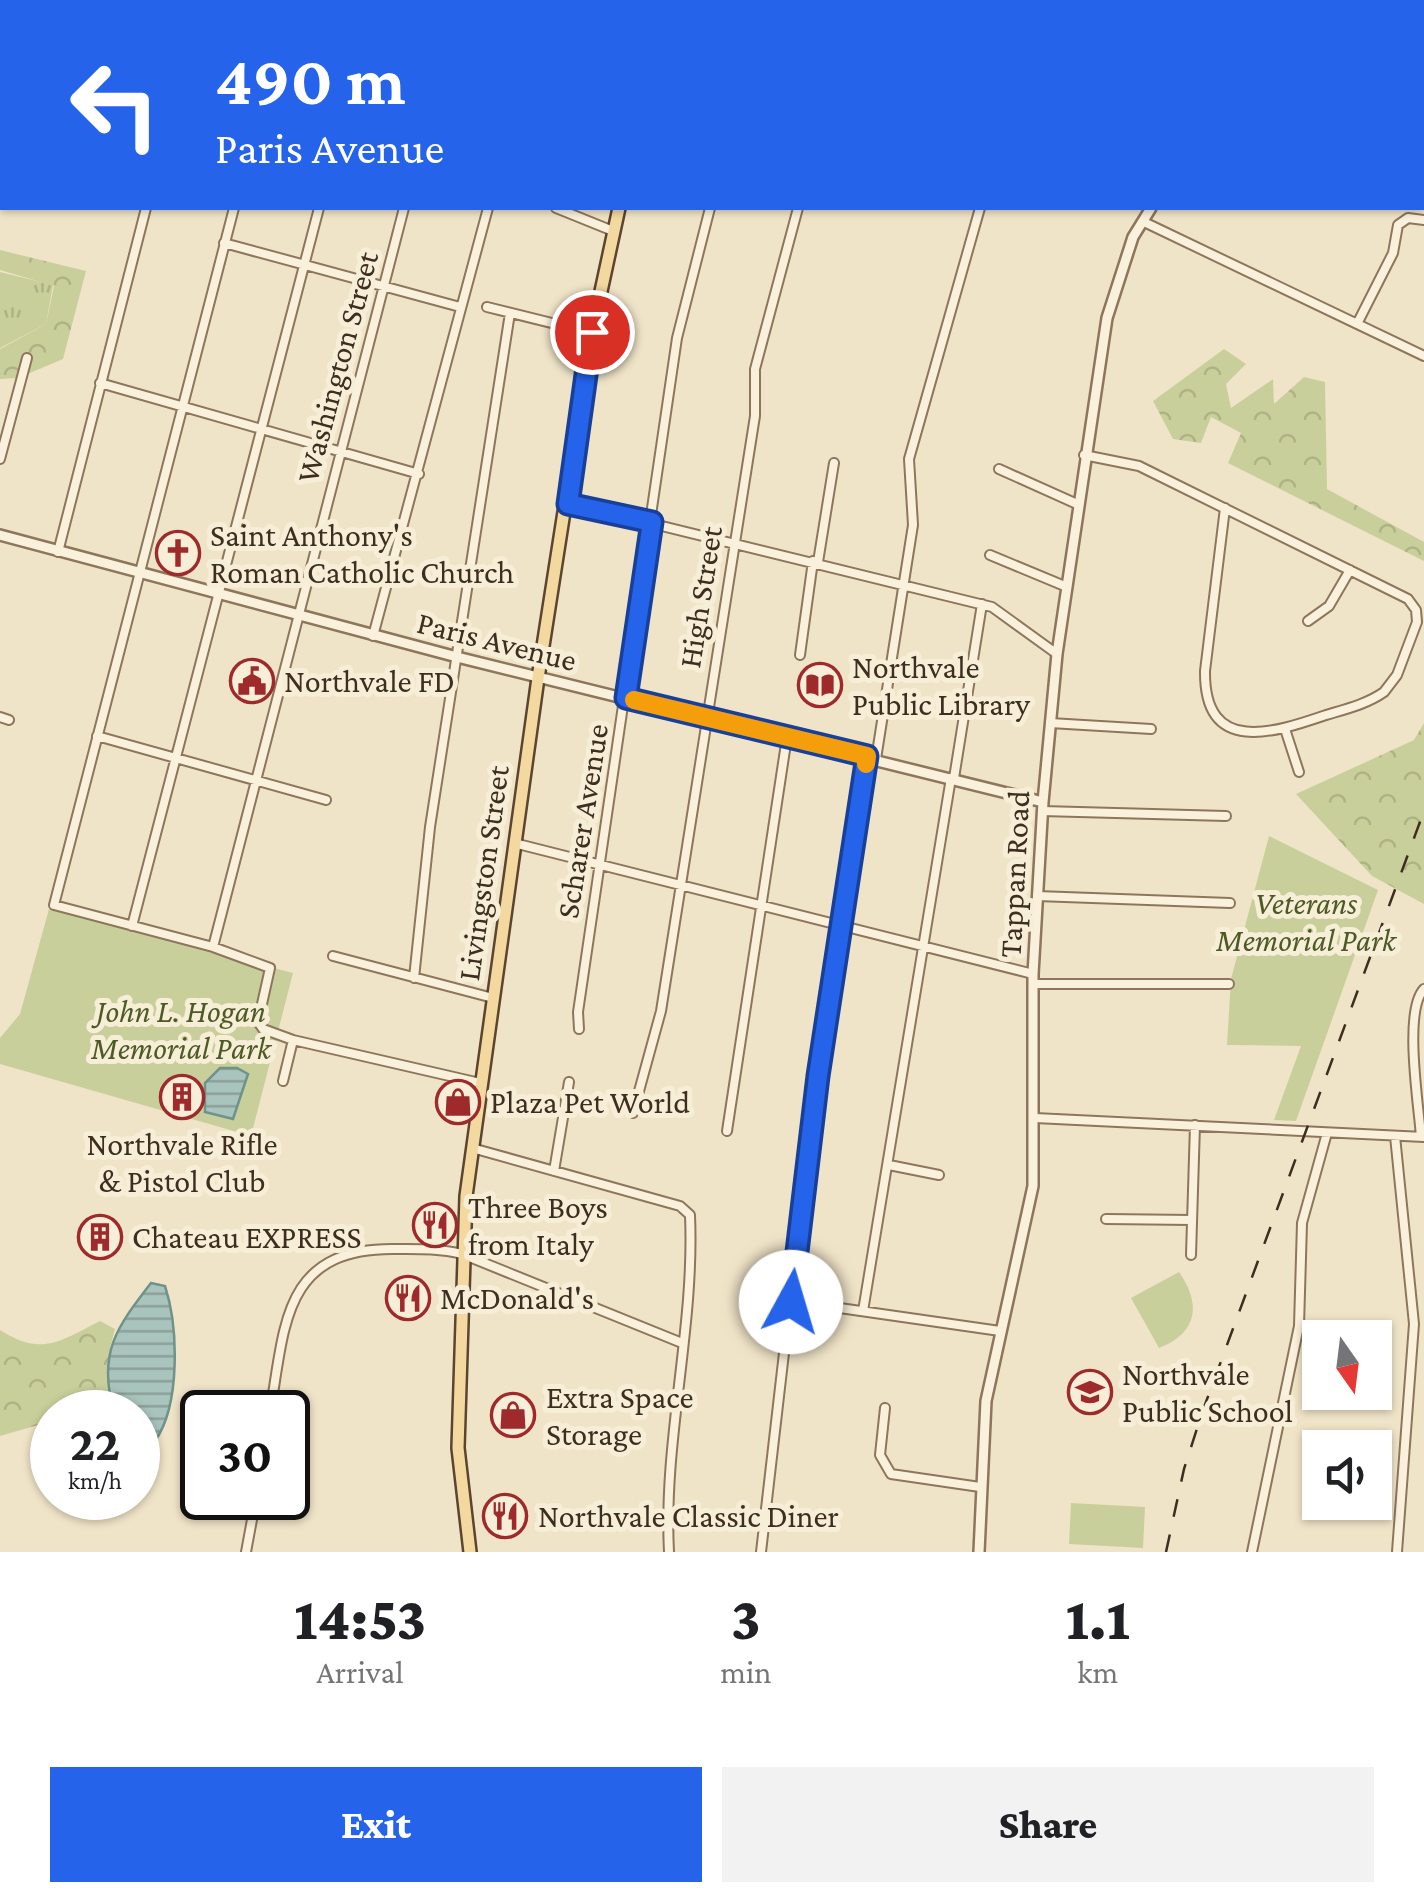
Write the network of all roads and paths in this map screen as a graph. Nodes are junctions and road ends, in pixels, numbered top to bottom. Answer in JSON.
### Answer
{"nodes":[{"id":1,"x":144,"y":210,"type":"edge"},
{"id":2,"x":233,"y":210,"type":"edge"},
{"id":3,"x":318,"y":210,"type":"edge"},
{"id":4,"x":404,"y":210,"type":"edge"},
{"id":5,"x":487,"y":210,"type":"edge"},
{"id":6,"x":561,"y":210,"type":"edge"},
{"id":7,"x":618,"y":210,"type":"edge"},
{"id":8,"x":709,"y":210,"type":"edge"},
{"id":9,"x":797,"y":210,"type":"edge"},
{"id":10,"x":979,"y":210,"type":"edge"},
{"id":11,"x":1150,"y":210,"type":"edge"},
{"id":12,"x":1424,"y":220,"type":"edge"},
{"id":13,"x":1144,"y":222,"type":"junction"},
{"id":14,"x":613,"y":231,"type":"junction"},
{"id":15,"x":224,"y":243,"type":"junction"},
{"id":16,"x":304,"y":265,"type":"junction"},
{"id":17,"x":385,"y":286,"type":"junction"},
{"id":18,"x":460,"y":307,"type":"junction"},
{"id":19,"x":487,"y":308,"type":"dead end"},
{"id":20,"x":510,"y":313,"type":"junction"},
{"id":21,"x":1357,"y":324,"type":"junction"},
{"id":22,"x":592,"y":332,"type":"junction"},
{"id":23,"x":1424,"y":356,"type":"edge"},
{"id":24,"x":27,"y":358,"type":"dead end"},
{"id":25,"x":100,"y":384,"type":"junction"},
{"id":26,"x":182,"y":406,"type":"junction"},
{"id":27,"x":260,"y":428,"type":"junction"},
{"id":28,"x":340,"y":450,"type":"junction"},
{"id":29,"x":1084,"y":456,"type":"junction"},
{"id":30,"x":0,"y":459,"type":"edge"},
{"id":31,"x":834,"y":463,"type":"dead end"},
{"id":32,"x":999,"y":469,"type":"dead end"},
{"id":33,"x":419,"y":474,"type":"junction"},
{"id":34,"x":568,"y":504,"type":"junction"},
{"id":35,"x":1077,"y":504,"type":"junction"},
{"id":36,"x":1225,"y":508,"type":"junction"},
{"id":37,"x":652,"y":522,"type":"junction"},
{"id":38,"x":2,"y":536,"type":"edge"},
{"id":39,"x":734,"y":542,"type":"junction"},
{"id":40,"x":0,"y":550,"type":"edge"},
{"id":41,"x":58,"y":552,"type":"junction"},
{"id":42,"x":990,"y":555,"type":"dead end"},
{"id":43,"x":816,"y":561,"type":"junction"},
{"id":44,"x":1350,"y":570,"type":"junction"},
{"id":45,"x":140,"y":573,"type":"junction"},
{"id":46,"x":901,"y":583,"type":"junction"},
{"id":47,"x":1066,"y":587,"type":"junction"},
{"id":48,"x":217,"y":594,"type":"junction"},
{"id":49,"x":982,"y":604,"type":"junction"},
{"id":50,"x":298,"y":616,"type":"junction"},
{"id":51,"x":1308,"y":621,"type":"dead end"},
{"id":52,"x":373,"y":636,"type":"junction"},
{"id":53,"x":1058,"y":654,"type":"junction"},
{"id":54,"x":800,"y":655,"type":"dead end"},
{"id":55,"x":457,"y":657,"type":"junction"},
{"id":56,"x":538,"y":678,"type":"junction"},
{"id":57,"x":626,"y":698,"type":"junction"},
{"id":58,"x":706,"y":718,"type":"junction"},
{"id":59,"x":1050,"y":723,"type":"junction"},
{"id":60,"x":1152,"y":729,"type":"dead end"},
{"id":61,"x":1285,"y":729,"type":"junction"},
{"id":62,"x":98,"y":736,"type":"junction"},
{"id":63,"x":787,"y":737,"type":"junction"},
{"id":64,"x":871,"y":758,"type":"junction"},
{"id":65,"x":176,"y":759,"type":"junction"},
{"id":66,"x":1299,"y":772,"type":"dead end"},
{"id":67,"x":952,"y":778,"type":"junction"},
{"id":68,"x":256,"y":781,"type":"junction"},
{"id":69,"x":326,"y":800,"type":"dead end"},
{"id":70,"x":1042,"y":807,"type":"junction"},
{"id":71,"x":1226,"y":816,"type":"dead end"},
{"id":72,"x":514,"y":843,"type":"junction"},
{"id":73,"x":599,"y":866,"type":"junction"},
{"id":74,"x":680,"y":885,"type":"junction"},
{"id":75,"x":1038,"y":896,"type":"junction"},
{"id":76,"x":1230,"y":903,"type":"dead end"},
{"id":77,"x":759,"y":905,"type":"junction"},
{"id":78,"x":842,"y":925,"type":"junction"},
{"id":79,"x":132,"y":926,"type":"junction"},
{"id":80,"x":922,"y":946,"type":"junction"},
{"id":81,"x":213,"y":947,"type":"junction"},
{"id":82,"x":333,"y":956,"type":"dead end"},
{"id":83,"x":414,"y":978,"type":"junction"},
{"id":84,"x":1033,"y":979,"type":"junction"},
{"id":85,"x":1229,"y":984,"type":"dead end"},
{"id":86,"x":1424,"y":989,"type":"edge"},
{"id":87,"x":493,"y":998,"type":"junction"},
{"id":88,"x":579,"y":1029,"type":"dead end"},
{"id":89,"x":294,"y":1040,"type":"junction"},
{"id":90,"x":283,"y":1081,"type":"dead end"},
{"id":91,"x":569,"y":1082,"type":"dead end"},
{"id":92,"x":480,"y":1084,"type":"junction"},
{"id":93,"x":633,"y":1113,"type":"dead end"},
{"id":94,"x":1034,"y":1118,"type":"junction"},
{"id":95,"x":1195,"y":1125,"type":"junction"},
{"id":96,"x":727,"y":1131,"type":"dead end"},
{"id":97,"x":1327,"y":1132,"type":"junction"},
{"id":98,"x":1395,"y":1136,"type":"junction"},
{"id":99,"x":1423,"y":1137,"type":"edge"},
{"id":100,"x":472,"y":1148,"type":"junction"},
{"id":101,"x":889,"y":1165,"type":"junction"},
{"id":102,"x":554,"y":1171,"type":"junction"},
{"id":103,"x":939,"y":1175,"type":"dead end"},
{"id":104,"x":691,"y":1199,"type":"dead end"},
{"id":105,"x":686,"y":1209,"type":"junction"},
{"id":106,"x":1106,"y":1220,"type":"dead end"},
{"id":107,"x":1192,"y":1220,"type":"junction"},
{"id":108,"x":462,"y":1254,"type":"junction"},
{"id":109,"x":1190,"y":1255,"type":"dead end"},
{"id":110,"x":791,"y":1302,"type":"junction"},
{"id":111,"x":863,"y":1312,"type":"junction"},
{"id":112,"x":1000,"y":1332,"type":"junction"},
{"id":113,"x":682,"y":1344,"type":"junction"},
{"id":114,"x":274,"y":1390,"type":"edge"},
{"id":115,"x":885,"y":1408,"type":"dead end"},
{"id":116,"x":980,"y":1487,"type":"junction"},
{"id":117,"x":252,"y":1520,"type":"edge"},
{"id":118,"x":246,"y":1552,"type":"edge"},
{"id":119,"x":470,"y":1552,"type":"edge"},
{"id":120,"x":669,"y":1552,"type":"edge"},
{"id":121,"x":761,"y":1552,"type":"edge"},
{"id":122,"x":979,"y":1552,"type":"edge"},
{"id":123,"x":1252,"y":1552,"type":"edge"},
{"id":124,"x":1397,"y":1552,"type":"edge"}],
"edges":[{"from":1,"to":25,"type":"street"},
{"from":2,"to":15,"type":"street"},
{"from":3,"to":16,"type":"street"},
{"from":4,"to":17,"type":"street","name":"Washington Street"},
{"from":5,"to":18,"type":"street"},
{"from":6,"to":14,"type":"street"},
{"from":7,"to":14,"type":"main road","name":"Livingston Street"},
{"from":8,"to":37,"type":"street","name":"Scharer Avenue"},
{"from":9,"to":39,"type":"street","name":"High Street"},
{"from":10,"to":46,"type":"street"},
{"from":11,"to":13,"type":"street","name":"Tappan Road"},
{"from":12,"to":21,"type":"street"},
{"from":13,"to":21,"type":"street"},
{"from":13,"to":29,"type":"street","name":"Tappan Road"},
{"from":14,"to":22,"type":"main road","name":"Livingston Street"},
{"from":15,"to":16,"type":"street"},
{"from":15,"to":26,"type":"street"},
{"from":16,"to":17,"type":"street"},
{"from":16,"to":27,"type":"street"},
{"from":17,"to":18,"type":"street"},
{"from":17,"to":28,"type":"street","name":"Washington Street"},
{"from":18,"to":33,"type":"street"},
{"from":19,"to":20,"type":"street"},
{"from":20,"to":22,"type":"street"},
{"from":20,"to":55,"type":"street"},
{"from":21,"to":23,"type":"street"},
{"from":22,"to":34,"type":"main road","name":"Livingston Street"},
{"from":24,"to":30,"type":"street"},
{"from":25,"to":26,"type":"street"},
{"from":25,"to":41,"type":"street"},
{"from":26,"to":27,"type":"street"},
{"from":26,"to":45,"type":"street"},
{"from":27,"to":28,"type":"street"},
{"from":27,"to":48,"type":"street"},
{"from":28,"to":33,"type":"street"},
{"from":28,"to":50,"type":"street","name":"Washington Street"},
{"from":29,"to":35,"type":"street","name":"Tappan Road"},
{"from":29,"to":36,"type":"street"},
{"from":31,"to":43,"type":"street"},
{"from":32,"to":35,"type":"street"},
{"from":33,"to":52,"type":"street"},
{"from":34,"to":37,"type":"street"},
{"from":34,"to":56,"type":"main road","name":"Livingston Street"},
{"from":35,"to":47,"type":"street","name":"Tappan Road"},
{"from":36,"to":44,"type":"street"},
{"from":36,"to":61,"type":"street"},
{"from":37,"to":39,"type":"street"},
{"from":37,"to":57,"type":"street","name":"Scharer Avenue"},
{"from":38,"to":40,"type":"street"},
{"from":38,"to":41,"type":"street","name":"Paris Avenue"},
{"from":39,"to":43,"type":"street"},
{"from":39,"to":58,"type":"street","name":"High Street"},
{"from":41,"to":45,"type":"street","name":"Paris Avenue"},
{"from":42,"to":47,"type":"street"},
{"from":43,"to":46,"type":"street"},
{"from":43,"to":54,"type":"street"},
{"from":44,"to":51,"type":"street"},
{"from":44,"to":61,"type":"street"},
{"from":45,"to":48,"type":"street","name":"Paris Avenue"},
{"from":45,"to":62,"type":"street"},
{"from":46,"to":49,"type":"street"},
{"from":46,"to":64,"type":"street"},
{"from":47,"to":53,"type":"street","name":"Tappan Road"},
{"from":48,"to":50,"type":"street","name":"Paris Avenue"},
{"from":48,"to":65,"type":"street"},
{"from":49,"to":53,"type":"street"},
{"from":49,"to":67,"type":"street"},
{"from":50,"to":52,"type":"street","name":"Paris Avenue"},
{"from":50,"to":68,"type":"street","name":"Washington Street"},
{"from":52,"to":55,"type":"street","name":"Paris Avenue"},
{"from":53,"to":59,"type":"street","name":"Tappan Road"},
{"from":55,"to":56,"type":"street","name":"Paris Avenue"},
{"from":55,"to":83,"type":"street"},
{"from":56,"to":57,"type":"street","name":"Paris Avenue"},
{"from":56,"to":72,"type":"main road","name":"Livingston Street"},
{"from":57,"to":58,"type":"street","name":"Paris Avenue"},
{"from":57,"to":73,"type":"street","name":"Scharer Avenue"},
{"from":58,"to":63,"type":"street","name":"Paris Avenue"},
{"from":58,"to":74,"type":"street","name":"High Street"},
{"from":59,"to":60,"type":"street"},
{"from":59,"to":70,"type":"street","name":"Tappan Road"},
{"from":61,"to":66,"type":"street"},
{"from":62,"to":65,"type":"street"},
{"from":62,"to":79,"type":"street"},
{"from":63,"to":64,"type":"street","name":"Paris Avenue"},
{"from":63,"to":77,"type":"street"},
{"from":64,"to":67,"type":"street","name":"Paris Avenue"},
{"from":64,"to":78,"type":"street"},
{"from":65,"to":68,"type":"street"},
{"from":65,"to":79,"type":"street"},
{"from":67,"to":70,"type":"street","name":"Paris Avenue"},
{"from":67,"to":80,"type":"street"},
{"from":68,"to":69,"type":"street"},
{"from":68,"to":81,"type":"street","name":"Washington Street"},
{"from":70,"to":71,"type":"street","name":"Paris Avenue"},
{"from":70,"to":75,"type":"street","name":"Tappan Road"},
{"from":72,"to":73,"type":"street"},
{"from":72,"to":87,"type":"main road","name":"Livingston Street"},
{"from":73,"to":74,"type":"street"},
{"from":73,"to":88,"type":"street","name":"Scharer Avenue"},
{"from":74,"to":77,"type":"street"},
{"from":74,"to":93,"type":"street","name":"High Street"},
{"from":75,"to":76,"type":"street"},
{"from":75,"to":84,"type":"street","name":"Tappan Road"},
{"from":77,"to":78,"type":"street"},
{"from":77,"to":96,"type":"street"},
{"from":78,"to":80,"type":"street"},
{"from":78,"to":110,"type":"street"},
{"from":79,"to":81,"type":"street"},
{"from":80,"to":84,"type":"street"},
{"from":80,"to":101,"type":"street"},
{"from":81,"to":89,"type":"street"},
{"from":82,"to":83,"type":"street"},
{"from":83,"to":87,"type":"street"},
{"from":84,"to":85,"type":"street"},
{"from":84,"to":94,"type":"street","name":"Tappan Road"},
{"from":86,"to":99,"type":"street"},
{"from":87,"to":92,"type":"main road","name":"Livingston Street"},
{"from":89,"to":90,"type":"street"},
{"from":89,"to":92,"type":"street"},
{"from":91,"to":102,"type":"street"},
{"from":92,"to":100,"type":"main road","name":"Livingston Street"},
{"from":94,"to":95,"type":"street"},
{"from":94,"to":112,"type":"street","name":"Tappan Road"},
{"from":95,"to":97,"type":"street"},
{"from":95,"to":107,"type":"street"},
{"from":97,"to":98,"type":"street"},
{"from":97,"to":123,"type":"street"},
{"from":98,"to":99,"type":"street"},
{"from":98,"to":124,"type":"street"},
{"from":100,"to":102,"type":"street"},
{"from":100,"to":108,"type":"main road","name":"Livingston Street"},
{"from":101,"to":103,"type":"street"},
{"from":101,"to":111,"type":"street"},
{"from":102,"to":105,"type":"street"},
{"from":104,"to":105,"type":"street"},
{"from":105,"to":113,"type":"street"},
{"from":106,"to":107,"type":"street"},
{"from":107,"to":109,"type":"street"},
{"from":108,"to":113,"type":"street"},
{"from":108,"to":114,"type":"street"},
{"from":108,"to":119,"type":"main road","name":"Livingston Street"},
{"from":110,"to":111,"type":"street"},
{"from":110,"to":121,"type":"street"},
{"from":111,"to":112,"type":"street"},
{"from":112,"to":116,"type":"street","name":"Tappan Road"},
{"from":113,"to":120,"type":"street"},
{"from":115,"to":116,"type":"street"},
{"from":116,"to":122,"type":"street","name":"Tappan Road"},
{"from":117,"to":118,"type":"street"}]}
